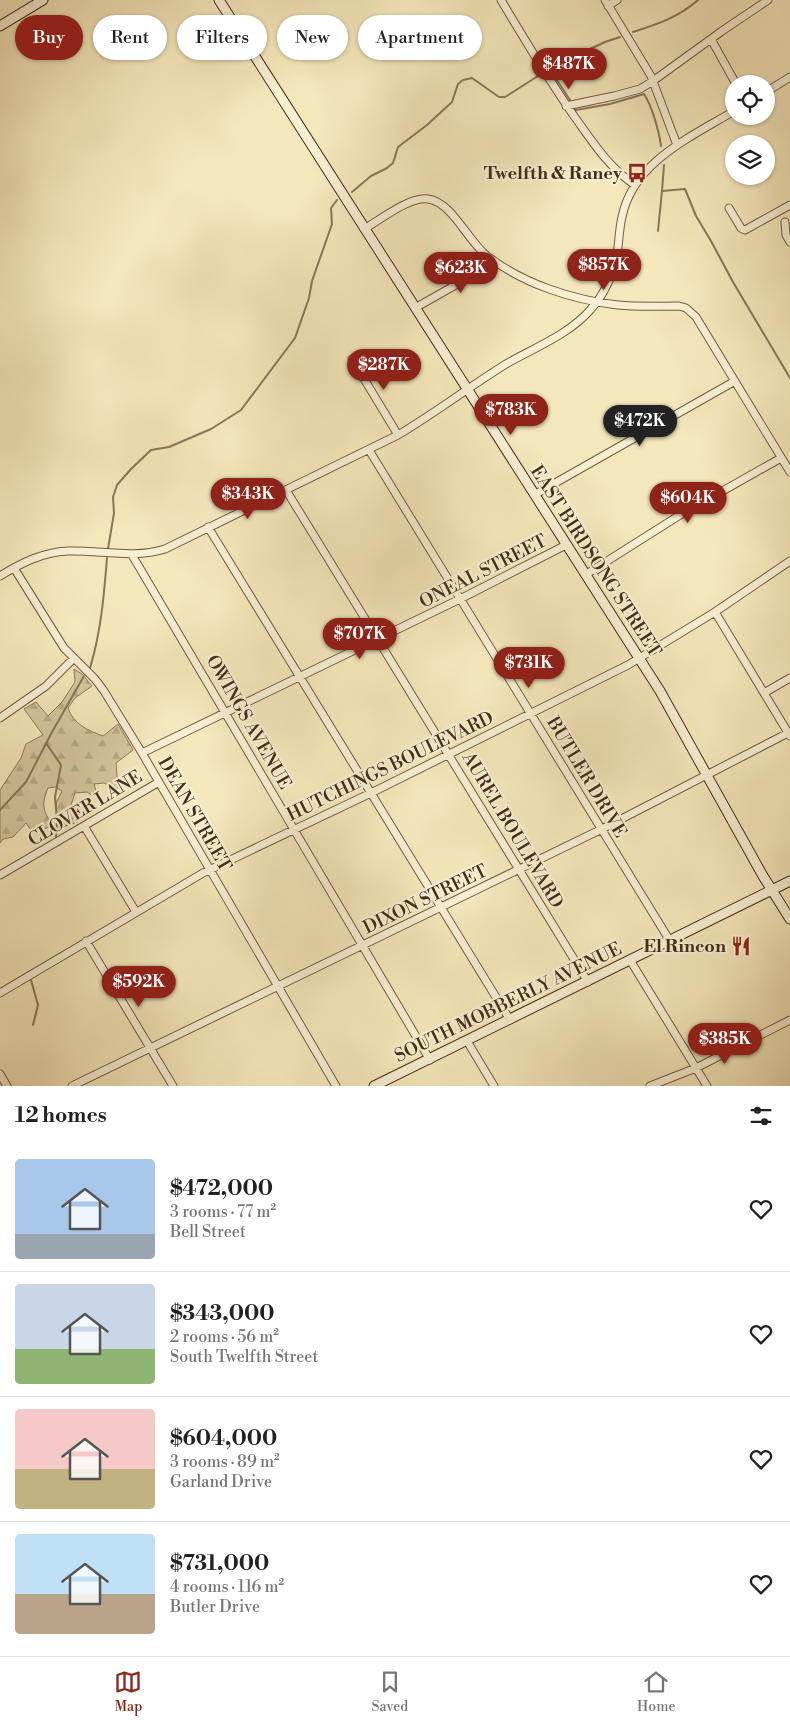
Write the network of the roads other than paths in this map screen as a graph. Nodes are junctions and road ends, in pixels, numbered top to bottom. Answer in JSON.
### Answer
{"nodes":[{"id":1,"x":43,"y":0,"type":"edge"},
{"id":2,"x":219,"y":0,"type":"edge"},
{"id":3,"x":501,"y":0,"type":"edge"},
{"id":4,"x":617,"y":0,"type":"edge"},
{"id":5,"x":768,"y":0,"type":"edge"},
{"id":6,"x":606,"y":3,"type":"edge"},
{"id":7,"x":0,"y":26,"type":"edge"},
{"id":8,"x":711,"y":39,"type":"junction"},
{"id":9,"x":731,"y":75,"type":"edge"},
{"id":10,"x":790,"y":77,"type":"edge"},
{"id":11,"x":653,"y":81,"type":"junction"},
{"id":12,"x":775,"y":86,"type":"edge"},
{"id":13,"x":566,"y":106,"type":"junction"},
{"id":14,"x":725,"y":116,"type":"edge"},
{"id":15,"x":677,"y":145,"type":"junction"},
{"id":16,"x":635,"y":185,"type":"junction"},
{"id":17,"x":790,"y":205,"type":"edge"},
{"id":18,"x":729,"y":208,"type":"dead end"},
{"id":19,"x":779,"y":212,"type":"junction"},
{"id":20,"x":788,"y":224,"type":"edge"},
{"id":21,"x":364,"y":229,"type":"junction"},
{"id":22,"x":790,"y":242,"type":"edge"},
{"id":23,"x":496,"y":262,"type":"junction"},
{"id":24,"x":598,"y":301,"type":"junction"},
{"id":25,"x":415,"y":308,"type":"junction"},
{"id":26,"x":352,"y":359,"type":"dead end"},
{"id":27,"x":735,"y":381,"type":"junction"},
{"id":28,"x":466,"y":389,"type":"junction"},
{"id":29,"x":398,"y":435,"type":"junction"},
{"id":30,"x":369,"y":450,"type":"junction"},
{"id":31,"x":782,"y":458,"type":"junction"},
{"id":32,"x":790,"y":472,"type":"edge"},
{"id":33,"x":286,"y":490,"type":"junction"},
{"id":34,"x":534,"y":495,"type":"junction"},
{"id":35,"x":208,"y":527,"type":"junction"},
{"id":36,"x":566,"y":545,"type":"junction"},
{"id":37,"x":132,"y":555,"type":"junction"},
{"id":38,"x":790,"y":561,"type":"edge"},
{"id":39,"x":14,"y":568,"type":"junction"},
{"id":40,"x":585,"y":575,"type":"junction"},
{"id":41,"x":0,"y":576,"type":"edge"},
{"id":42,"x":460,"y":599,"type":"junction"},
{"id":43,"x":715,"y":612,"type":"junction"},
{"id":44,"x":378,"y":639,"type":"junction"},
{"id":45,"x":73,"y":659,"type":"junction"},
{"id":46,"x":639,"y":659,"type":"junction"},
{"id":47,"x":299,"y":677,"type":"junction"},
{"id":48,"x":790,"y":678,"type":"edge"},
{"id":49,"x":764,"y":693,"type":"junction"},
{"id":50,"x":226,"y":712,"type":"junction"},
{"id":51,"x":531,"y":714,"type":"junction"},
{"id":52,"x":0,"y":718,"type":"edge"},
{"id":53,"x":789,"y":735,"type":"edge"},
{"id":54,"x":142,"y":752,"type":"junction"},
{"id":55,"x":449,"y":754,"type":"junction"},
{"id":56,"x":707,"y":775,"type":"junction"},
{"id":57,"x":159,"y":782,"type":"junction"},
{"id":58,"x":371,"y":793,"type":"junction"},
{"id":59,"x":84,"y":826,"type":"junction"},
{"id":60,"x":602,"y":829,"type":"junction"},
{"id":61,"x":294,"y":830,"type":"junction"},
{"id":62,"x":210,"y":869,"type":"junction"},
{"id":63,"x":519,"y":869,"type":"junction"},
{"id":64,"x":0,"y":875,"type":"edge"},
{"id":65,"x":790,"y":881,"type":"edge"},
{"id":66,"x":772,"y":890,"type":"junction"},
{"id":67,"x":441,"y":908,"type":"junction"},
{"id":68,"x":136,"y":912,"type":"junction"},
{"id":69,"x":790,"y":919,"type":"edge"},
{"id":70,"x":86,"y":941,"type":"junction"},
{"id":71,"x":670,"y":941,"type":"junction"},
{"id":72,"x":363,"y":946,"type":"junction"},
{"id":73,"x":630,"y":960,"type":"junction"},
{"id":74,"x":588,"y":982,"type":"junction"},
{"id":75,"x":278,"y":987,"type":"junction"},
{"id":76,"x":0,"y":993,"type":"edge"},
{"id":77,"x":510,"y":1020,"type":"junction"},
{"id":78,"x":790,"y":1020,"type":"edge"},
{"id":79,"x":467,"y":1041,"type":"junction"},
{"id":80,"x":151,"y":1049,"type":"junction"},
{"id":81,"x":430,"y":1060,"type":"junction"},
{"id":82,"x":696,"y":1068,"type":"junction"},
{"id":83,"x":0,"y":1074,"type":"edge"},
{"id":84,"x":391,"y":1083,"type":"edge"},
{"id":85,"x":7,"y":1086,"type":"edge"},
{"id":86,"x":72,"y":1086,"type":"edge"},
{"id":87,"x":173,"y":1086,"type":"edge"},
{"id":88,"x":336,"y":1086,"type":"edge"},
{"id":89,"x":374,"y":1086,"type":"edge"},
{"id":90,"x":494,"y":1086,"type":"edge"},
{"id":91,"x":650,"y":1086,"type":"edge"},
{"id":92,"x":707,"y":1086,"type":"edge"}],
"edges":[{"from":1,"to":7,"type":"street"},
{"from":2,"to":21,"type":"street","name":"EAST BIRDSONG STREET"},
{"from":3,"to":13,"type":"street"},
{"from":4,"to":6,"type":"street"},
{"from":5,"to":8,"type":"street"},
{"from":6,"to":11,"type":"street"},
{"from":8,"to":9,"type":"street"},
{"from":8,"to":11,"type":"street"},
{"from":10,"to":12,"type":"street"},
{"from":11,"to":13,"type":"street"},
{"from":11,"to":15,"type":"street"},
{"from":13,"to":16,"type":"street"},
{"from":14,"to":15,"type":"street"},
{"from":15,"to":16,"type":"street"},
{"from":16,"to":24,"type":"street"},
{"from":17,"to":19,"type":"street"},
{"from":18,"to":19,"type":"street"},
{"from":19,"to":20,"type":"street"},
{"from":20,"to":22,"type":"street"},
{"from":21,"to":23,"type":"street"},
{"from":21,"to":25,"type":"street","name":"EAST BIRDSONG STREET"},
{"from":23,"to":24,"type":"street"},
{"from":23,"to":25,"type":"street"},
{"from":24,"to":27,"type":"street"},
{"from":24,"to":28,"type":"street"},
{"from":25,"to":28,"type":"street","name":"EAST BIRDSONG STREET"},
{"from":26,"to":29,"type":"street"},
{"from":27,"to":31,"type":"street"},
{"from":27,"to":34,"type":"street"},
{"from":28,"to":29,"type":"street"},
{"from":28,"to":34,"type":"street","name":"EAST BIRDSONG STREET"},
{"from":29,"to":30,"type":"street"},
{"from":30,"to":33,"type":"street"},
{"from":30,"to":42,"type":"street","name":"BUTLER DRIVE"},
{"from":31,"to":32,"type":"street"},
{"from":31,"to":40,"type":"street"},
{"from":33,"to":35,"type":"street"},
{"from":33,"to":44,"type":"street","name":"AUREL BOULEVARD"},
{"from":34,"to":36,"type":"street","name":"EAST BIRDSONG STREET"},
{"from":35,"to":37,"type":"street"},
{"from":35,"to":47,"type":"street"},
{"from":36,"to":40,"type":"street","name":"EAST BIRDSONG STREET"},
{"from":36,"to":42,"type":"street","name":"ONEAL STREET"},
{"from":37,"to":39,"type":"street"},
{"from":37,"to":50,"type":"street","name":"OWINGS AVENUE"},
{"from":38,"to":43,"type":"street","name":"HUTCHINGS BOULEVARD"},
{"from":39,"to":41,"type":"street"},
{"from":39,"to":45,"type":"street","name":"DEAN STREET"},
{"from":40,"to":46,"type":"street","name":"EAST BIRDSONG STREET"},
{"from":42,"to":44,"type":"street","name":"ONEAL STREET"},
{"from":42,"to":51,"type":"street","name":"BUTLER DRIVE"},
{"from":43,"to":46,"type":"street","name":"HUTCHINGS BOULEVARD"},
{"from":43,"to":49,"type":"street"},
{"from":44,"to":47,"type":"street","name":"ONEAL STREET"},
{"from":44,"to":55,"type":"street","name":"AUREL BOULEVARD"},
{"from":45,"to":52,"type":"street"},
{"from":45,"to":54,"type":"street","name":"DEAN STREET"},
{"from":46,"to":51,"type":"street","name":"HUTCHINGS BOULEVARD"},
{"from":46,"to":56,"type":"street","name":"EAST BIRDSONG STREET"},
{"from":47,"to":50,"type":"street","name":"ONEAL STREET"},
{"from":47,"to":58,"type":"street"},
{"from":48,"to":49,"type":"street"},
{"from":49,"to":53,"type":"street"},
{"from":50,"to":54,"type":"street","name":"ONEAL STREET"},
{"from":50,"to":61,"type":"street","name":"OWINGS AVENUE"},
{"from":51,"to":55,"type":"street","name":"HUTCHINGS BOULEVARD"},
{"from":51,"to":60,"type":"street","name":"BUTLER DRIVE"},
{"from":53,"to":56,"type":"street","name":"DIXON STREET"},
{"from":54,"to":57,"type":"street","name":"DEAN STREET"},
{"from":55,"to":58,"type":"street","name":"HUTCHINGS BOULEVARD"},
{"from":55,"to":63,"type":"street","name":"AUREL BOULEVARD"},
{"from":56,"to":60,"type":"street","name":"DIXON STREET"},
{"from":56,"to":66,"type":"street","name":"EAST BIRDSONG STREET"},
{"from":57,"to":59,"type":"street","name":"CLOVER LANE"},
{"from":57,"to":62,"type":"street","name":"DEAN STREET"},
{"from":58,"to":61,"type":"street","name":"HUTCHINGS BOULEVARD"},
{"from":58,"to":67,"type":"street"},
{"from":59,"to":64,"type":"street","name":"CLOVER LANE"},
{"from":59,"to":68,"type":"street"},
{"from":60,"to":63,"type":"street","name":"DIXON STREET"},
{"from":60,"to":71,"type":"street","name":"BUTLER DRIVE"},
{"from":61,"to":62,"type":"street","name":"HUTCHINGS BOULEVARD"},
{"from":61,"to":72,"type":"street","name":"OWINGS AVENUE"},
{"from":62,"to":68,"type":"street","name":"HUTCHINGS BOULEVARD"},
{"from":62,"to":75,"type":"street","name":"DEAN STREET"},
{"from":63,"to":67,"type":"street","name":"DIXON STREET"},
{"from":63,"to":74,"type":"street","name":"AUREL BOULEVARD"},
{"from":65,"to":66,"type":"street","name":"SOUTH MOBBERLY AVENUE"},
{"from":66,"to":69,"type":"street","name":"EAST BIRDSONG STREET"},
{"from":66,"to":71,"type":"street","name":"SOUTH MOBBERLY AVENUE"},
{"from":67,"to":72,"type":"street","name":"DIXON STREET"},
{"from":67,"to":77,"type":"street"},
{"from":68,"to":70,"type":"street","name":"HUTCHINGS BOULEVARD"},
{"from":70,"to":76,"type":"street","name":"HUTCHINGS BOULEVARD"},
{"from":70,"to":80,"type":"street"},
{"from":71,"to":73,"type":"street","name":"SOUTH MOBBERLY AVENUE"},
{"from":72,"to":75,"type":"street","name":"DIXON STREET"},
{"from":72,"to":81,"type":"street","name":"OWINGS AVENUE"},
{"from":73,"to":74,"type":"street","name":"SOUTH MOBBERLY AVENUE"},
{"from":73,"to":82,"type":"street"},
{"from":74,"to":77,"type":"street","name":"SOUTH MOBBERLY AVENUE"},
{"from":75,"to":80,"type":"street","name":"DIXON STREET"},
{"from":75,"to":88,"type":"street","name":"DEAN STREET"},
{"from":77,"to":79,"type":"street","name":"SOUTH MOBBERLY AVENUE"},
{"from":78,"to":82,"type":"street"},
{"from":79,"to":81,"type":"street","name":"SOUTH MOBBERLY AVENUE"},
{"from":79,"to":90,"type":"street"},
{"from":80,"to":86,"type":"street","name":"DIXON STREET"},
{"from":80,"to":87,"type":"street"},
{"from":81,"to":84,"type":"street","name":"SOUTH MOBBERLY AVENUE"},
{"from":82,"to":91,"type":"street"},
{"from":82,"to":92,"type":"street"},
{"from":83,"to":85,"type":"street"},
{"from":84,"to":89,"type":"street","name":"SOUTH MOBBERLY AVENUE"}]}
